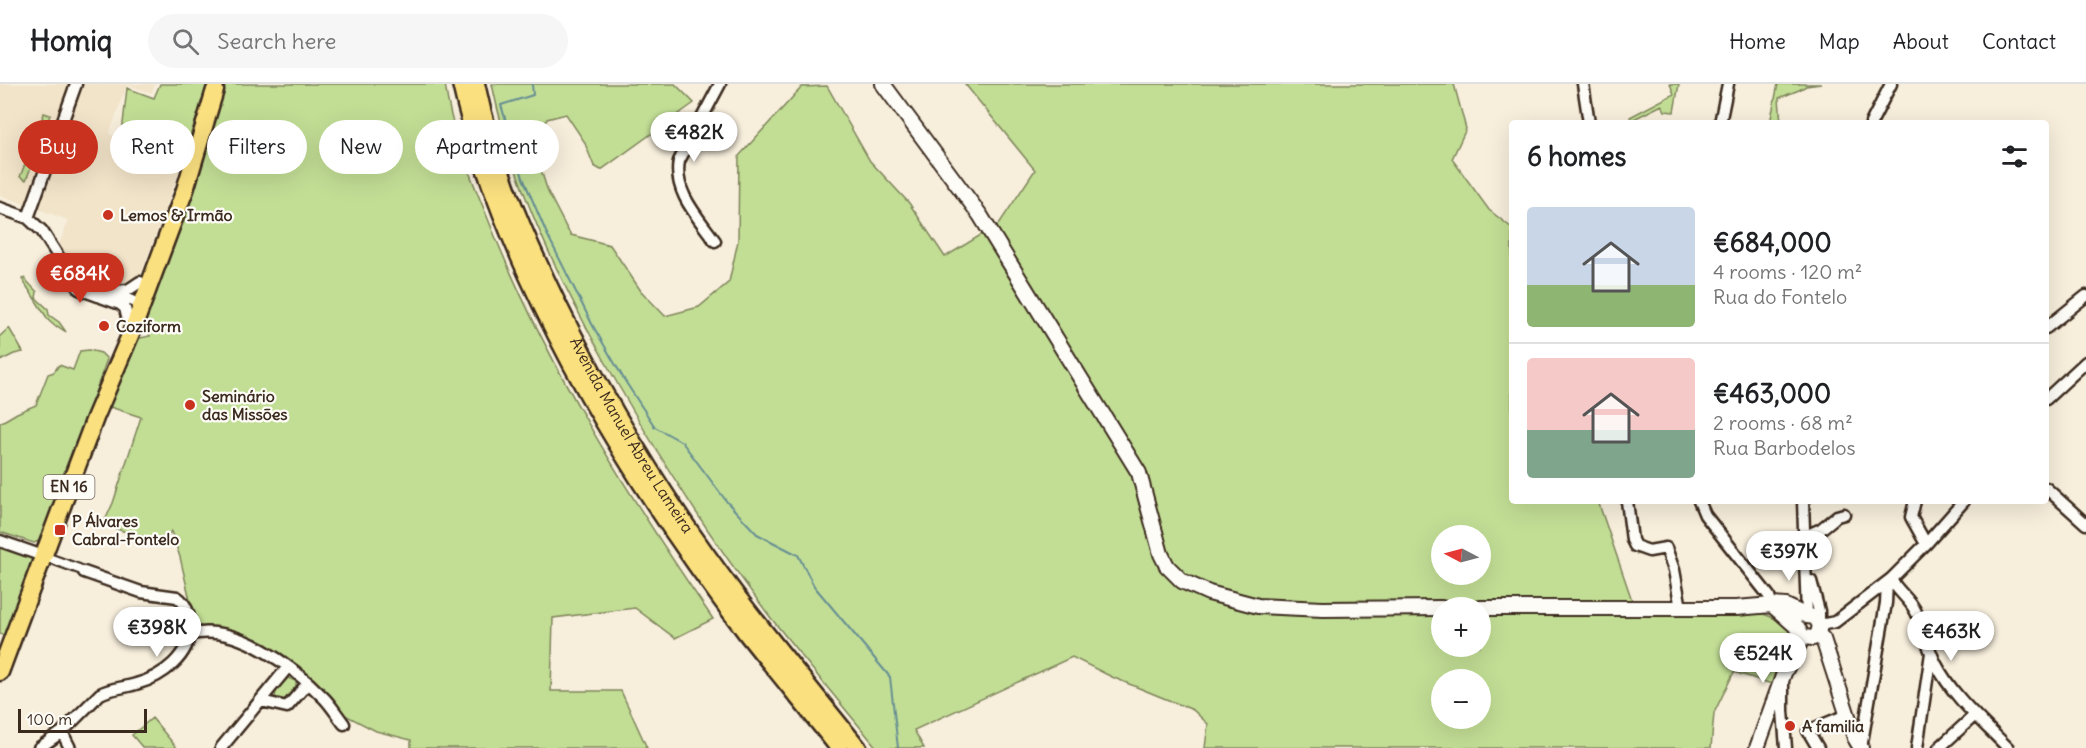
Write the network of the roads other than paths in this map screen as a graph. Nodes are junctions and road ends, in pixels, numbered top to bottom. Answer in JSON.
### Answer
{"nodes":[{"id":1,"x":76,"y":84,"type":"edge"},
{"id":2,"x":461,"y":84,"type":"edge"},
{"id":3,"x":476,"y":84,"type":"edge"},
{"id":4,"x":720,"y":84,"type":"edge"},
{"id":5,"x":883,"y":84,"type":"edge"},
{"id":6,"x":1582,"y":84,"type":"edge"},
{"id":7,"x":1728,"y":84,"type":"edge"},
{"id":8,"x":1891,"y":84,"type":"edge"},
{"id":9,"x":216,"y":87,"type":"edge"},
{"id":10,"x":1588,"y":120,"type":"edge"},
{"id":11,"x":1721,"y":120,"type":"edge"},
{"id":12,"x":1873,"y":120,"type":"edge"},
{"id":13,"x":0,"y":208,"type":"edge"},
{"id":14,"x":28,"y":218,"type":"junction"},
{"id":15,"x":163,"y":234,"type":"junction"},
{"id":16,"x":715,"y":241,"type":"dead end"},
{"id":17,"x":66,"y":270,"type":"junction"},
{"id":18,"x":144,"y":285,"type":"junction"},
{"id":19,"x":112,"y":291,"type":"junction"},
{"id":20,"x":2086,"y":296,"type":"edge"},
{"id":21,"x":127,"y":308,"type":"junction"},
{"id":22,"x":2049,"y":326,"type":"edge"},
{"id":23,"x":126,"y":345,"type":"junction"},
{"id":24,"x":2086,"y":362,"type":"edge"},
{"id":25,"x":2049,"y":396,"type":"edge"},
{"id":26,"x":95,"y":418,"type":"junction"},
{"id":27,"x":2049,"y":491,"type":"edge"},
{"id":28,"x":1627,"y":504,"type":"edge"},
{"id":29,"x":1700,"y":504,"type":"edge"},
{"id":30,"x":1803,"y":504,"type":"edge"},
{"id":31,"x":1914,"y":504,"type":"edge"},
{"id":32,"x":1961,"y":504,"type":"edge"},
{"id":33,"x":1844,"y":514,"type":"dead end"},
{"id":34,"x":2086,"y":524,"type":"edge"},
{"id":35,"x":1803,"y":537,"type":"junction"},
{"id":36,"x":0,"y":541,"type":"edge"},
{"id":37,"x":1926,"y":544,"type":"junction"},
{"id":38,"x":43,"y":556,"type":"junction"},
{"id":39,"x":1806,"y":564,"type":"junction"},
{"id":40,"x":82,"y":570,"type":"joint"},
{"id":41,"x":1889,"y":580,"type":"junction"},
{"id":42,"x":1772,"y":605,"type":"junction"},
{"id":43,"x":1431,"y":608,"type":"edge"},
{"id":44,"x":1491,"y":608,"type":"edge"},
{"id":45,"x":1681,"y":608,"type":"junction"},
{"id":46,"x":1793,"y":609,"type":"junction"},
{"id":47,"x":1816,"y":624,"type":"junction"},
{"id":48,"x":1800,"y":632,"type":"junction"},
{"id":49,"x":189,"y":635,"type":"junction"},
{"id":50,"x":1931,"y":653,"type":"junction"},
{"id":51,"x":288,"y":668,"type":"junction"},
{"id":52,"x":0,"y":672,"type":"edge"},
{"id":53,"x":1784,"y":673,"type":"junction"},
{"id":54,"x":308,"y":684,"type":"junction"},
{"id":55,"x":261,"y":702,"type":"junction"},
{"id":56,"x":1975,"y":715,"type":"junction"},
{"id":57,"x":1847,"y":716,"type":"junction"},
{"id":58,"x":344,"y":724,"type":"dead end"},
{"id":59,"x":62,"y":732,"type":"junction"},
{"id":60,"x":39,"y":748,"type":"edge"},
{"id":61,"x":70,"y":748,"type":"edge"},
{"id":62,"x":221,"y":748,"type":"edge"},
{"id":63,"x":839,"y":748,"type":"edge"},
{"id":64,"x":858,"y":748,"type":"edge"},
{"id":65,"x":1757,"y":748,"type":"edge"},
{"id":66,"x":1786,"y":748,"type":"edge"},
{"id":67,"x":1818,"y":748,"type":"edge"},
{"id":68,"x":1862,"y":748,"type":"edge"},
{"id":69,"x":1917,"y":748,"type":"edge"},
{"id":70,"x":1939,"y":748,"type":"edge"},
{"id":71,"x":2008,"y":748,"type":"edge"}],
"edges":[{"from":1,"to":14,"type":"street"},
{"from":2,"to":63,"type":"main road","name":"Avenida Manuel Abreu Lameira"},
{"from":3,"to":64,"type":"main road","name":"Avenida Manuel Abreu Lameira"},
{"from":4,"to":16,"type":"street"},
{"from":5,"to":43,"type":"street"},
{"from":6,"to":10,"type":"street"},
{"from":7,"to":11,"type":"street"},
{"from":8,"to":12,"type":"street"},
{"from":9,"to":15,"type":"main road","number":"EN 16"},
{"from":9,"to":15,"type":"main road","number":"EN 16"},
{"from":13,"to":14,"type":"street"},
{"from":14,"to":17,"type":"street"},
{"from":15,"to":18,"type":"main road","number":"EN 16"},
{"from":17,"to":19,"type":"street"},
{"from":17,"to":21,"type":"street"},
{"from":18,"to":19,"type":"street"},
{"from":18,"to":21,"type":"main road","number":"EN 16"},
{"from":18,"to":23,"type":"main road","number":"EN 16"},
{"from":19,"to":21,"type":"street"},
{"from":20,"to":22,"type":"street"},
{"from":21,"to":23,"type":"main road"},
{"from":21,"to":26,"type":"main road","number":"EN 16"},
{"from":23,"to":26,"type":"main road","number":"EN 16"},
{"from":24,"to":25,"type":"street"},
{"from":26,"to":38,"type":"main road","number":"EN 16"},
{"from":27,"to":34,"type":"street"},
{"from":28,"to":45,"type":"street"},
{"from":29,"to":42,"type":"street"},
{"from":30,"to":35,"type":"street"},
{"from":31,"to":37,"type":"street"},
{"from":32,"to":37,"type":"street"},
{"from":33,"to":35,"type":"street"},
{"from":35,"to":39,"type":"street"},
{"from":36,"to":38,"type":"street"},
{"from":37,"to":41,"type":"street"},
{"from":38,"to":40,"type":"street"},
{"from":38,"to":52,"type":"main road","number":"EN 16"},
{"from":39,"to":46,"type":"street"},
{"from":39,"to":47,"type":"street"},
{"from":40,"to":49,"type":"street"},
{"from":41,"to":47,"type":"street"},
{"from":41,"to":50,"type":"street"},
{"from":41,"to":68,"type":"street"},
{"from":42,"to":45,"type":"street"},
{"from":42,"to":46,"type":"street"},
{"from":42,"to":48,"type":"street"},
{"from":44,"to":45,"type":"street"},
{"from":46,"to":47,"type":"street"},
{"from":47,"to":48,"type":"street"},
{"from":47,"to":48,"type":"street"},
{"from":47,"to":57,"type":"street"},
{"from":48,"to":53,"type":"street"},
{"from":49,"to":51,"type":"street"},
{"from":49,"to":59,"type":"street"},
{"from":50,"to":56,"type":"street"},
{"from":50,"to":69,"type":"street"},
{"from":51,"to":54,"type":"street"},
{"from":51,"to":55,"type":"street"},
{"from":53,"to":65,"type":"street"},
{"from":53,"to":66,"type":"street"},
{"from":54,"to":55,"type":"street"},
{"from":54,"to":58,"type":"street"},
{"from":55,"to":62,"type":"street"},
{"from":56,"to":70,"type":"street"},
{"from":56,"to":71,"type":"street"},
{"from":57,"to":67,"type":"street"},
{"from":57,"to":68,"type":"street"},
{"from":59,"to":60,"type":"street"},
{"from":59,"to":61,"type":"street"}]}
